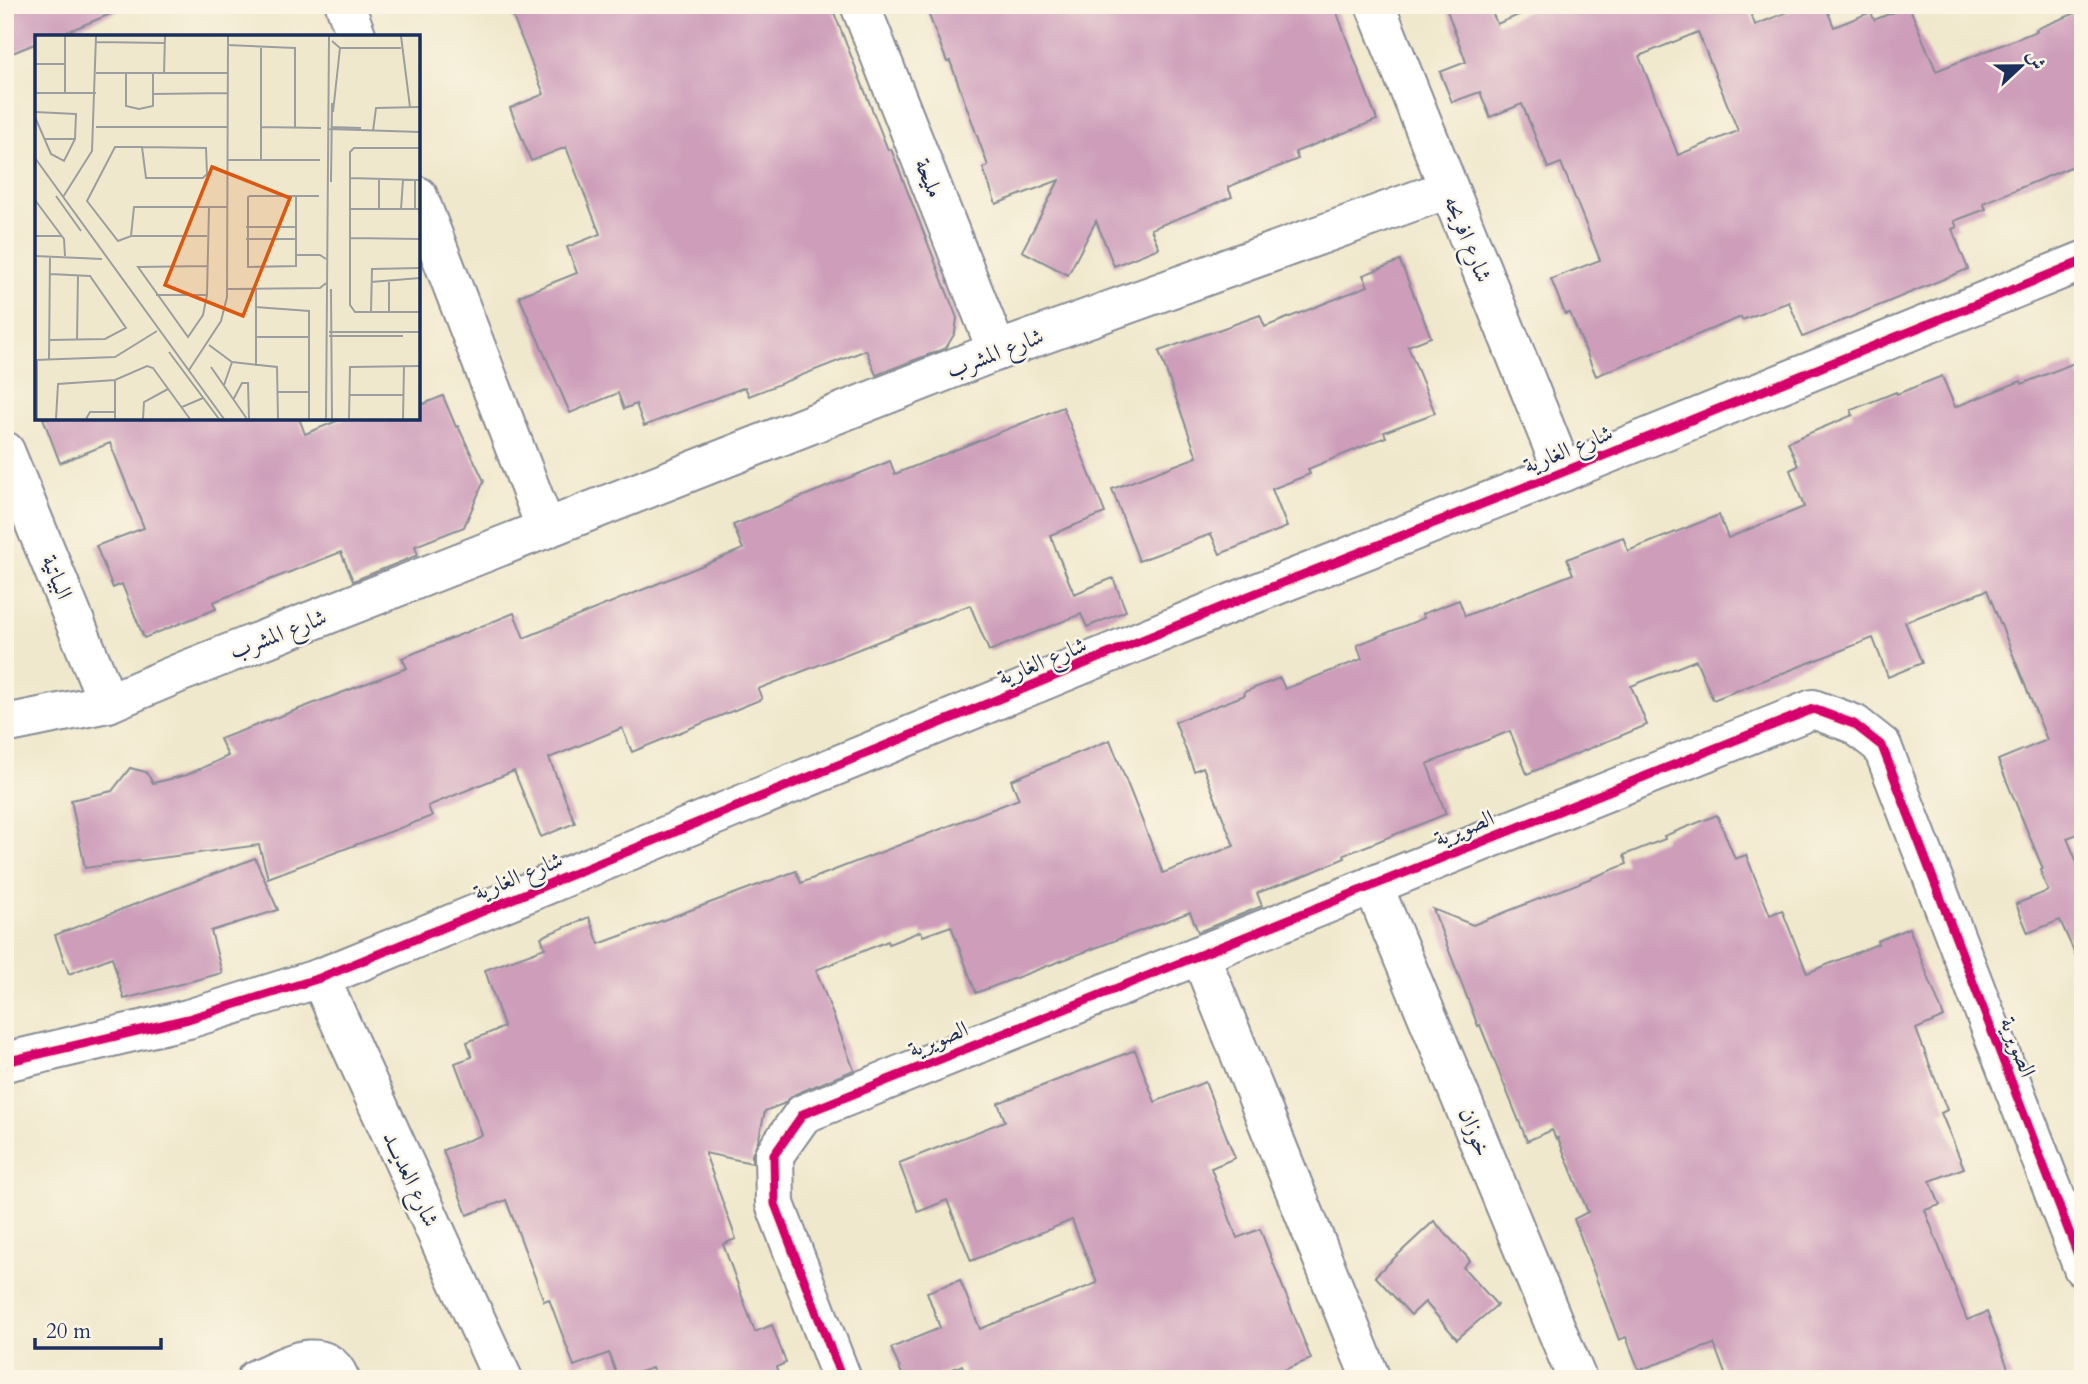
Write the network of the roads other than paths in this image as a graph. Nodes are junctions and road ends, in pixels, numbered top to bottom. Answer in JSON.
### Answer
{"nodes":[{"id":1,"x":345,"y":5,"type":"edge"},
{"id":2,"x":860,"y":5,"type":"edge"},
{"id":3,"x":1375,"y":5,"type":"edge"},
{"id":4,"x":356,"y":35,"type":"edge"},
{"id":5,"x":1448,"y":189,"type":"junction"},
{"id":6,"x":420,"y":201,"type":"edge"},
{"id":7,"x":2083,"y":261,"type":"edge"},
{"id":8,"x":997,"y":351,"type":"junction"},
{"id":9,"x":5,"y":451,"type":"edge"},
{"id":10,"x":1563,"y":472,"type":"junction"},
{"id":11,"x":546,"y":530,"type":"junction"},
{"id":12,"x":108,"y":703,"type":"junction"},
{"id":13,"x":5,"y":724,"type":"edge"},
{"id":14,"x":1373,"y":885,"type":"junction"},
{"id":15,"x":1200,"y":955,"type":"junction"},
{"id":16,"x":320,"y":978,"type":"junction"},
{"id":17,"x":5,"y":1062,"type":"edge"},
{"id":18,"x":2083,"y":1268,"type":"edge"},
{"id":19,"x":256,"y":1379,"type":"edge"},
{"id":20,"x":340,"y":1379,"type":"edge"},
{"id":21,"x":503,"y":1379,"type":"edge"},
{"id":22,"x":842,"y":1379,"type":"edge"},
{"id":23,"x":1371,"y":1379,"type":"edge"},
{"id":24,"x":1577,"y":1379,"type":"edge"}],
"edges":[{"from":1,"to":4,"type":"street"},
{"from":2,"to":8,"type":"street","name":"مليحة"},
{"from":3,"to":5,"type":"street","name":"شارع افريحه"},
{"from":5,"to":8,"type":"street","name":"شارع المشرب"},
{"from":5,"to":10,"type":"street","name":"شارع افريحه"},
{"from":6,"to":11,"type":"street"},
{"from":7,"to":10,"type":"street","name":"شارع الغارية"},
{"from":8,"to":11,"type":"street","name":"شارع المشرب"},
{"from":9,"to":12,"type":"street","name":"البياتية"},
{"from":10,"to":16,"type":"street","name":"شارع الغارية"},
{"from":11,"to":12,"type":"street","name":"شارع المشرب"},
{"from":12,"to":13,"type":"street","name":"شارع المشرب"},
{"from":14,"to":15,"type":"street","name":"الصويرية"},
{"from":14,"to":18,"type":"street","name":"الصويرية"},
{"from":14,"to":24,"type":"street","name":"خوزان"},
{"from":15,"to":22,"type":"street","name":"الصويرية"},
{"from":15,"to":23,"type":"street"},
{"from":16,"to":17,"type":"street","name":"شارع الغارية"},
{"from":16,"to":21,"type":"street","name":"شارع العديـــد"},
{"from":19,"to":20,"type":"street"}]}
